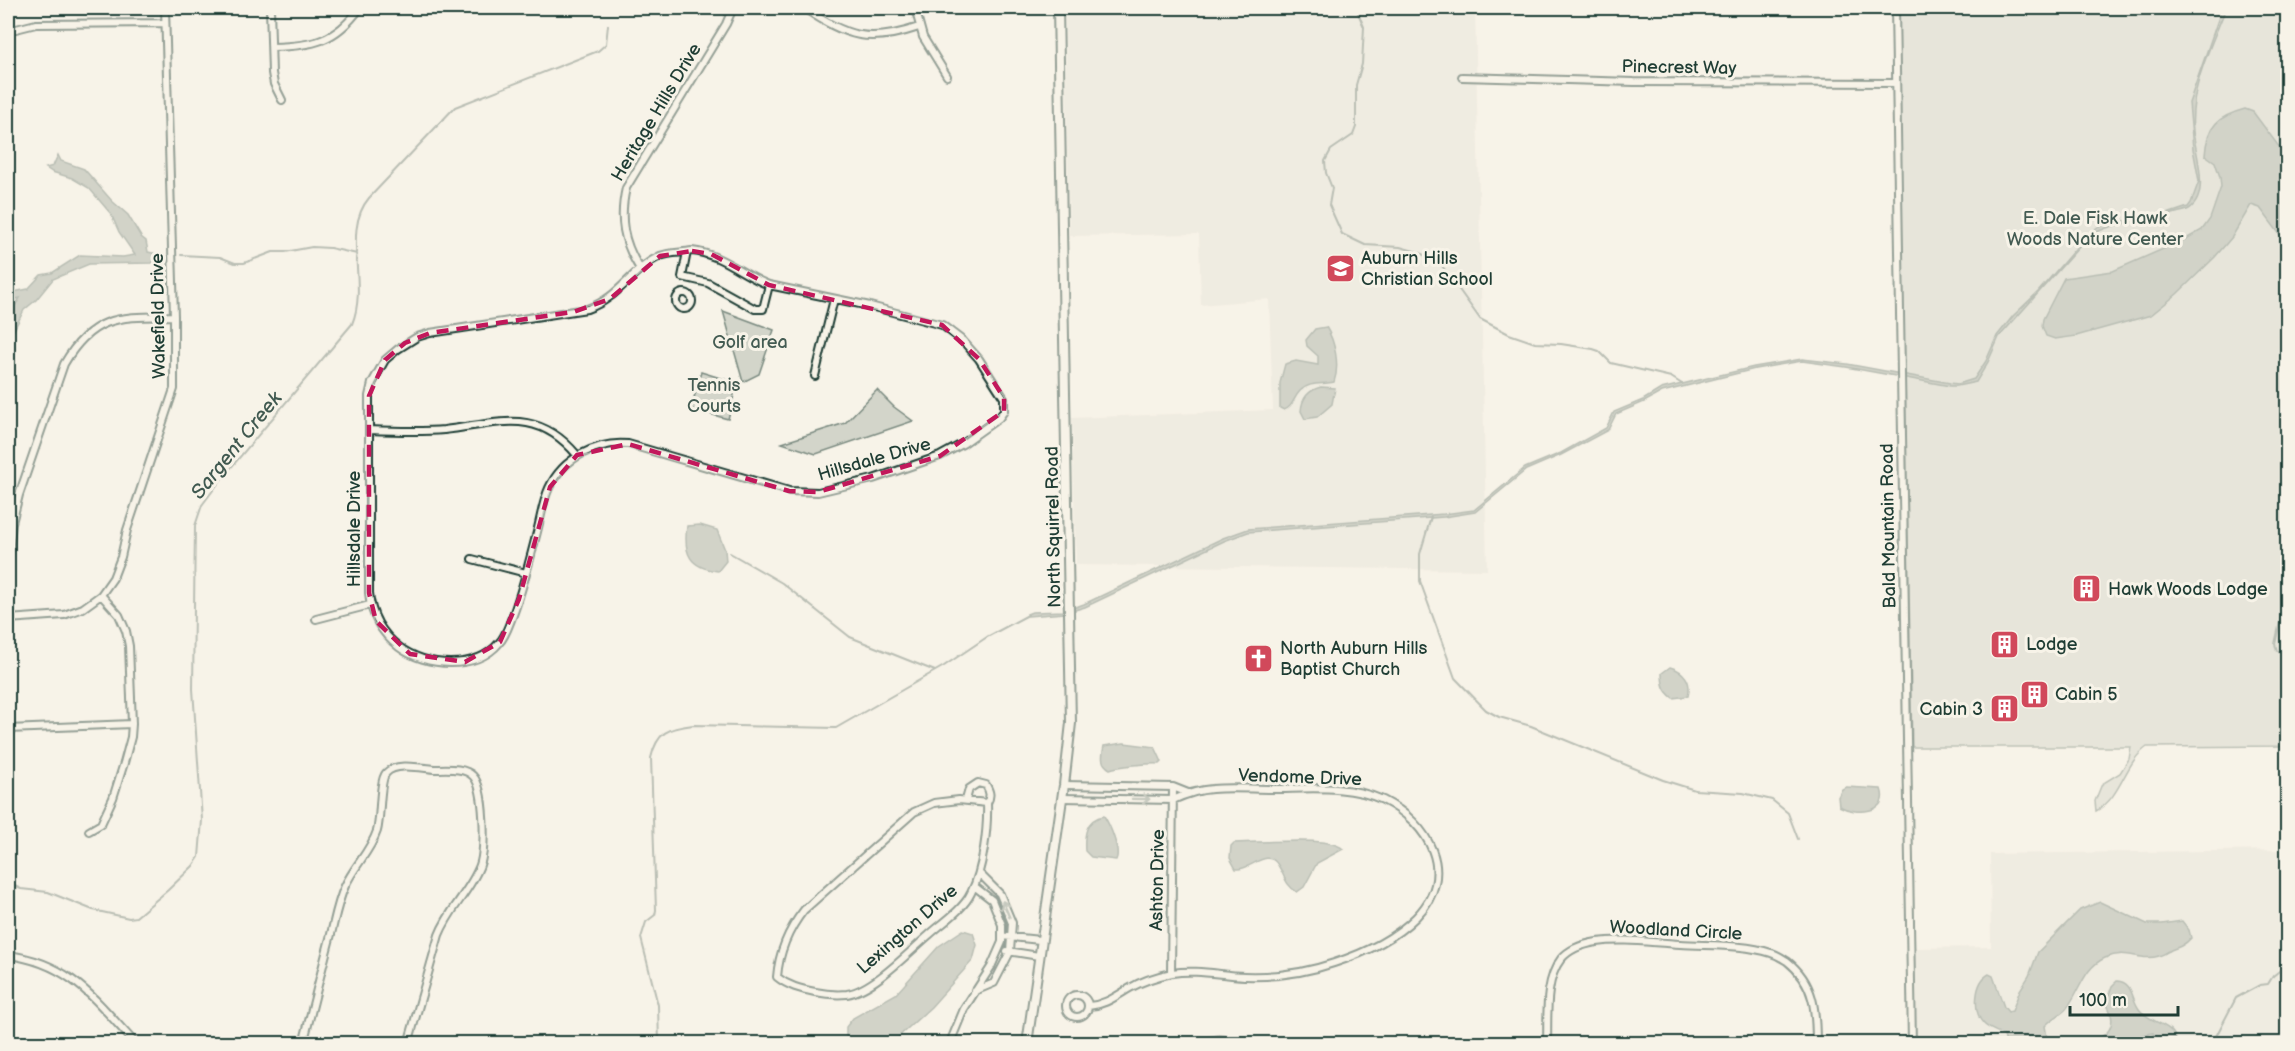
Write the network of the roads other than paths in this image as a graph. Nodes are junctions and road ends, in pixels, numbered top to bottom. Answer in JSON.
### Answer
{"nodes":[{"id":1,"x":165,"y":8,"type":"edge"},
{"id":2,"x":270,"y":8,"type":"edge"},
{"id":3,"x":360,"y":8,"type":"edge"},
{"id":4,"x":733,"y":8,"type":"edge"},
{"id":5,"x":804,"y":8,"type":"edge"},
{"id":6,"x":915,"y":8,"type":"edge"},
{"id":7,"x":1058,"y":8,"type":"edge"},
{"id":8,"x":1895,"y":8,"type":"edge"},
{"id":9,"x":165,"y":23,"type":"junction"},
{"id":10,"x":919,"y":27,"type":"junction"},
{"id":11,"x":8,"y":31,"type":"edge"},
{"id":12,"x":272,"y":47,"type":"junction"},
{"id":13,"x":947,"y":76,"type":"dead end"},
{"id":14,"x":1462,"y":77,"type":"dead end"},
{"id":15,"x":1896,"y":83,"type":"junction"},
{"id":16,"x":282,"y":100,"type":"dead end"},
{"id":17,"x":687,"y":252,"type":"junction"},
{"id":18,"x":640,"y":269,"type":"junction"},
{"id":19,"x":682,"y":277,"type":"junction"},
{"id":20,"x":769,"y":285,"type":"junction"},
{"id":21,"x":680,"y":294,"type":"dead end"},
{"id":22,"x":834,"y":298,"type":"junction"},
{"id":23,"x":174,"y":316,"type":"junction"},
{"id":24,"x":815,"y":376,"type":"dead end"},
{"id":25,"x":369,"y":430,"type":"junction"},
{"id":26,"x":576,"y":455,"type":"junction"},
{"id":27,"x":472,"y":559,"type":"dead end"},
{"id":28,"x":8,"y":564,"type":"edge"},
{"id":29,"x":526,"y":573,"type":"junction"},
{"id":30,"x":102,"y":595,"type":"junction"},
{"id":31,"x":370,"y":604,"type":"junction"},
{"id":32,"x":8,"y":619,"type":"edge"},
{"id":33,"x":316,"y":619,"type":"dead end"},
{"id":34,"x":132,"y":724,"type":"junction"},
{"id":35,"x":8,"y":729,"type":"edge"},
{"id":36,"x":1064,"y":785,"type":"junction"},
{"id":37,"x":1120,"y":787,"type":"junction"},
{"id":38,"x":1173,"y":787,"type":"junction"},
{"id":39,"x":1188,"y":793,"type":"junction"},
{"id":40,"x":1062,"y":798,"type":"junction"},
{"id":41,"x":1120,"y":799,"type":"junction"},
{"id":42,"x":966,"y":800,"type":"junction"},
{"id":43,"x":1173,"y":800,"type":"junction"},
{"id":44,"x":987,"y":803,"type":"junction"},
{"id":45,"x":89,"y":831,"type":"dead end"},
{"id":46,"x":979,"y":873,"type":"junction"},
{"id":47,"x":974,"y":886,"type":"junction"},
{"id":48,"x":1002,"y":936,"type":"junction"},
{"id":49,"x":1012,"y":937,"type":"junction"},
{"id":50,"x":1040,"y":940,"type":"junction"},
{"id":51,"x":1000,"y":950,"type":"junction"},
{"id":52,"x":1010,"y":952,"type":"junction"},
{"id":53,"x":8,"y":955,"type":"edge"},
{"id":54,"x":1038,"y":956,"type":"junction"},
{"id":55,"x":1171,"y":973,"type":"junction"},
{"id":56,"x":974,"y":991,"type":"junction"},
{"id":57,"x":1089,"y":1006,"type":"dead end"},
{"id":58,"x":136,"y":1044,"type":"edge"},
{"id":59,"x":303,"y":1044,"type":"edge"},
{"id":60,"x":408,"y":1044,"type":"edge"},
{"id":61,"x":952,"y":1044,"type":"edge"},
{"id":62,"x":1027,"y":1044,"type":"edge"},
{"id":63,"x":1547,"y":1044,"type":"edge"},
{"id":64,"x":1816,"y":1044,"type":"edge"},
{"id":65,"x":1912,"y":1044,"type":"edge"}],
"edges":[{"from":1,"to":9,"type":"street","name":"Wakefield Drive"},
{"from":2,"to":12,"type":"street"},
{"from":3,"to":12,"type":"street"},
{"from":4,"to":18,"type":"street","name":"Heritage Hills Drive"},
{"from":5,"to":10,"type":"street"},
{"from":6,"to":10,"type":"street"},
{"from":7,"to":36,"type":"street","name":"North Squirrel Road"},
{"from":8,"to":15,"type":"street","name":"Bald Mountain Road"},
{"from":9,"to":11,"type":"street"},
{"from":9,"to":23,"type":"street","name":"Wakefield Drive"},
{"from":10,"to":13,"type":"street"},
{"from":12,"to":16,"type":"street"},
{"from":14,"to":15,"type":"street","name":"Pinecrest Way"},
{"from":15,"to":65,"type":"street","name":"Bald Mountain Road"},
{"from":17,"to":18,"type":"street","name":"Hillsdale Drive"},
{"from":17,"to":19,"type":"street"},
{"from":17,"to":20,"type":"street","name":"Hillsdale Drive"},
{"from":18,"to":25,"type":"street","name":"Hillsdale Drive"},
{"from":19,"to":20,"type":"street"},
{"from":19,"to":21,"type":"street"},
{"from":20,"to":22,"type":"street","name":"Hillsdale Drive"},
{"from":22,"to":24,"type":"street"},
{"from":22,"to":26,"type":"street","name":"Hillsdale Drive"},
{"from":23,"to":28,"type":"street"},
{"from":23,"to":30,"type":"street","name":"Wakefield Drive"},
{"from":25,"to":26,"type":"street"},
{"from":25,"to":31,"type":"street","name":"Hillsdale Drive"},
{"from":26,"to":29,"type":"street","name":"Hillsdale Drive"},
{"from":27,"to":29,"type":"street"},
{"from":29,"to":31,"type":"street","name":"Hillsdale Drive"},
{"from":30,"to":32,"type":"street"},
{"from":30,"to":34,"type":"street"},
{"from":31,"to":33,"type":"street"},
{"from":34,"to":35,"type":"street"},
{"from":34,"to":45,"type":"street"},
{"from":36,"to":37,"type":"street","name":"Vendome Drive"},
{"from":36,"to":40,"type":"street","name":"North Squirrel Road"},
{"from":37,"to":38,"type":"street","name":"Vendome Drive"},
{"from":37,"to":41,"type":"street"},
{"from":38,"to":39,"type":"street","name":"Vendome Drive"},
{"from":38,"to":43,"type":"street","name":"Ashton Drive"},
{"from":39,"to":43,"type":"street","name":"Vendome Drive"},
{"from":39,"to":55,"type":"street","name":"Vendome Drive"},
{"from":40,"to":41,"type":"street","name":"Vendome Drive"},
{"from":40,"to":50,"type":"street","name":"North Squirrel Road"},
{"from":41,"to":43,"type":"street","name":"Vendome Drive","one_way":true},
{"from":42,"to":44,"type":"street","name":"Lexington Drive"},
{"from":42,"to":44,"type":"street"},
{"from":42,"to":47,"type":"street","name":"Lexington Drive"},
{"from":43,"to":55,"type":"street","name":"Ashton Drive"},
{"from":44,"to":46,"type":"street","name":"Lexington Drive"},
{"from":46,"to":47,"type":"street","name":"Lexington Drive"},
{"from":49,"to":46,"type":"street","one_way":true},
{"from":47,"to":48,"type":"street"},
{"from":48,"to":49,"type":"street"},
{"from":48,"to":51,"type":"street"},
{"from":49,"to":50,"type":"street"},
{"from":49,"to":52,"type":"street"},
{"from":50,"to":54,"type":"street","name":"North Squirrel Road"},
{"from":51,"to":52,"type":"street"},
{"from":51,"to":56,"type":"street"},
{"from":52,"to":54,"type":"street"},
{"from":52,"to":56,"type":"street"},
{"from":53,"to":58,"type":"street"},
{"from":54,"to":62,"type":"street","name":"North Squirrel Road"},
{"from":55,"to":57,"type":"street","name":"Vendome Drive"},
{"from":56,"to":61,"type":"street"},
{"from":59,"to":60,"type":"street"},
{"from":63,"to":64,"type":"street","name":"Woodland Circle"}]}
